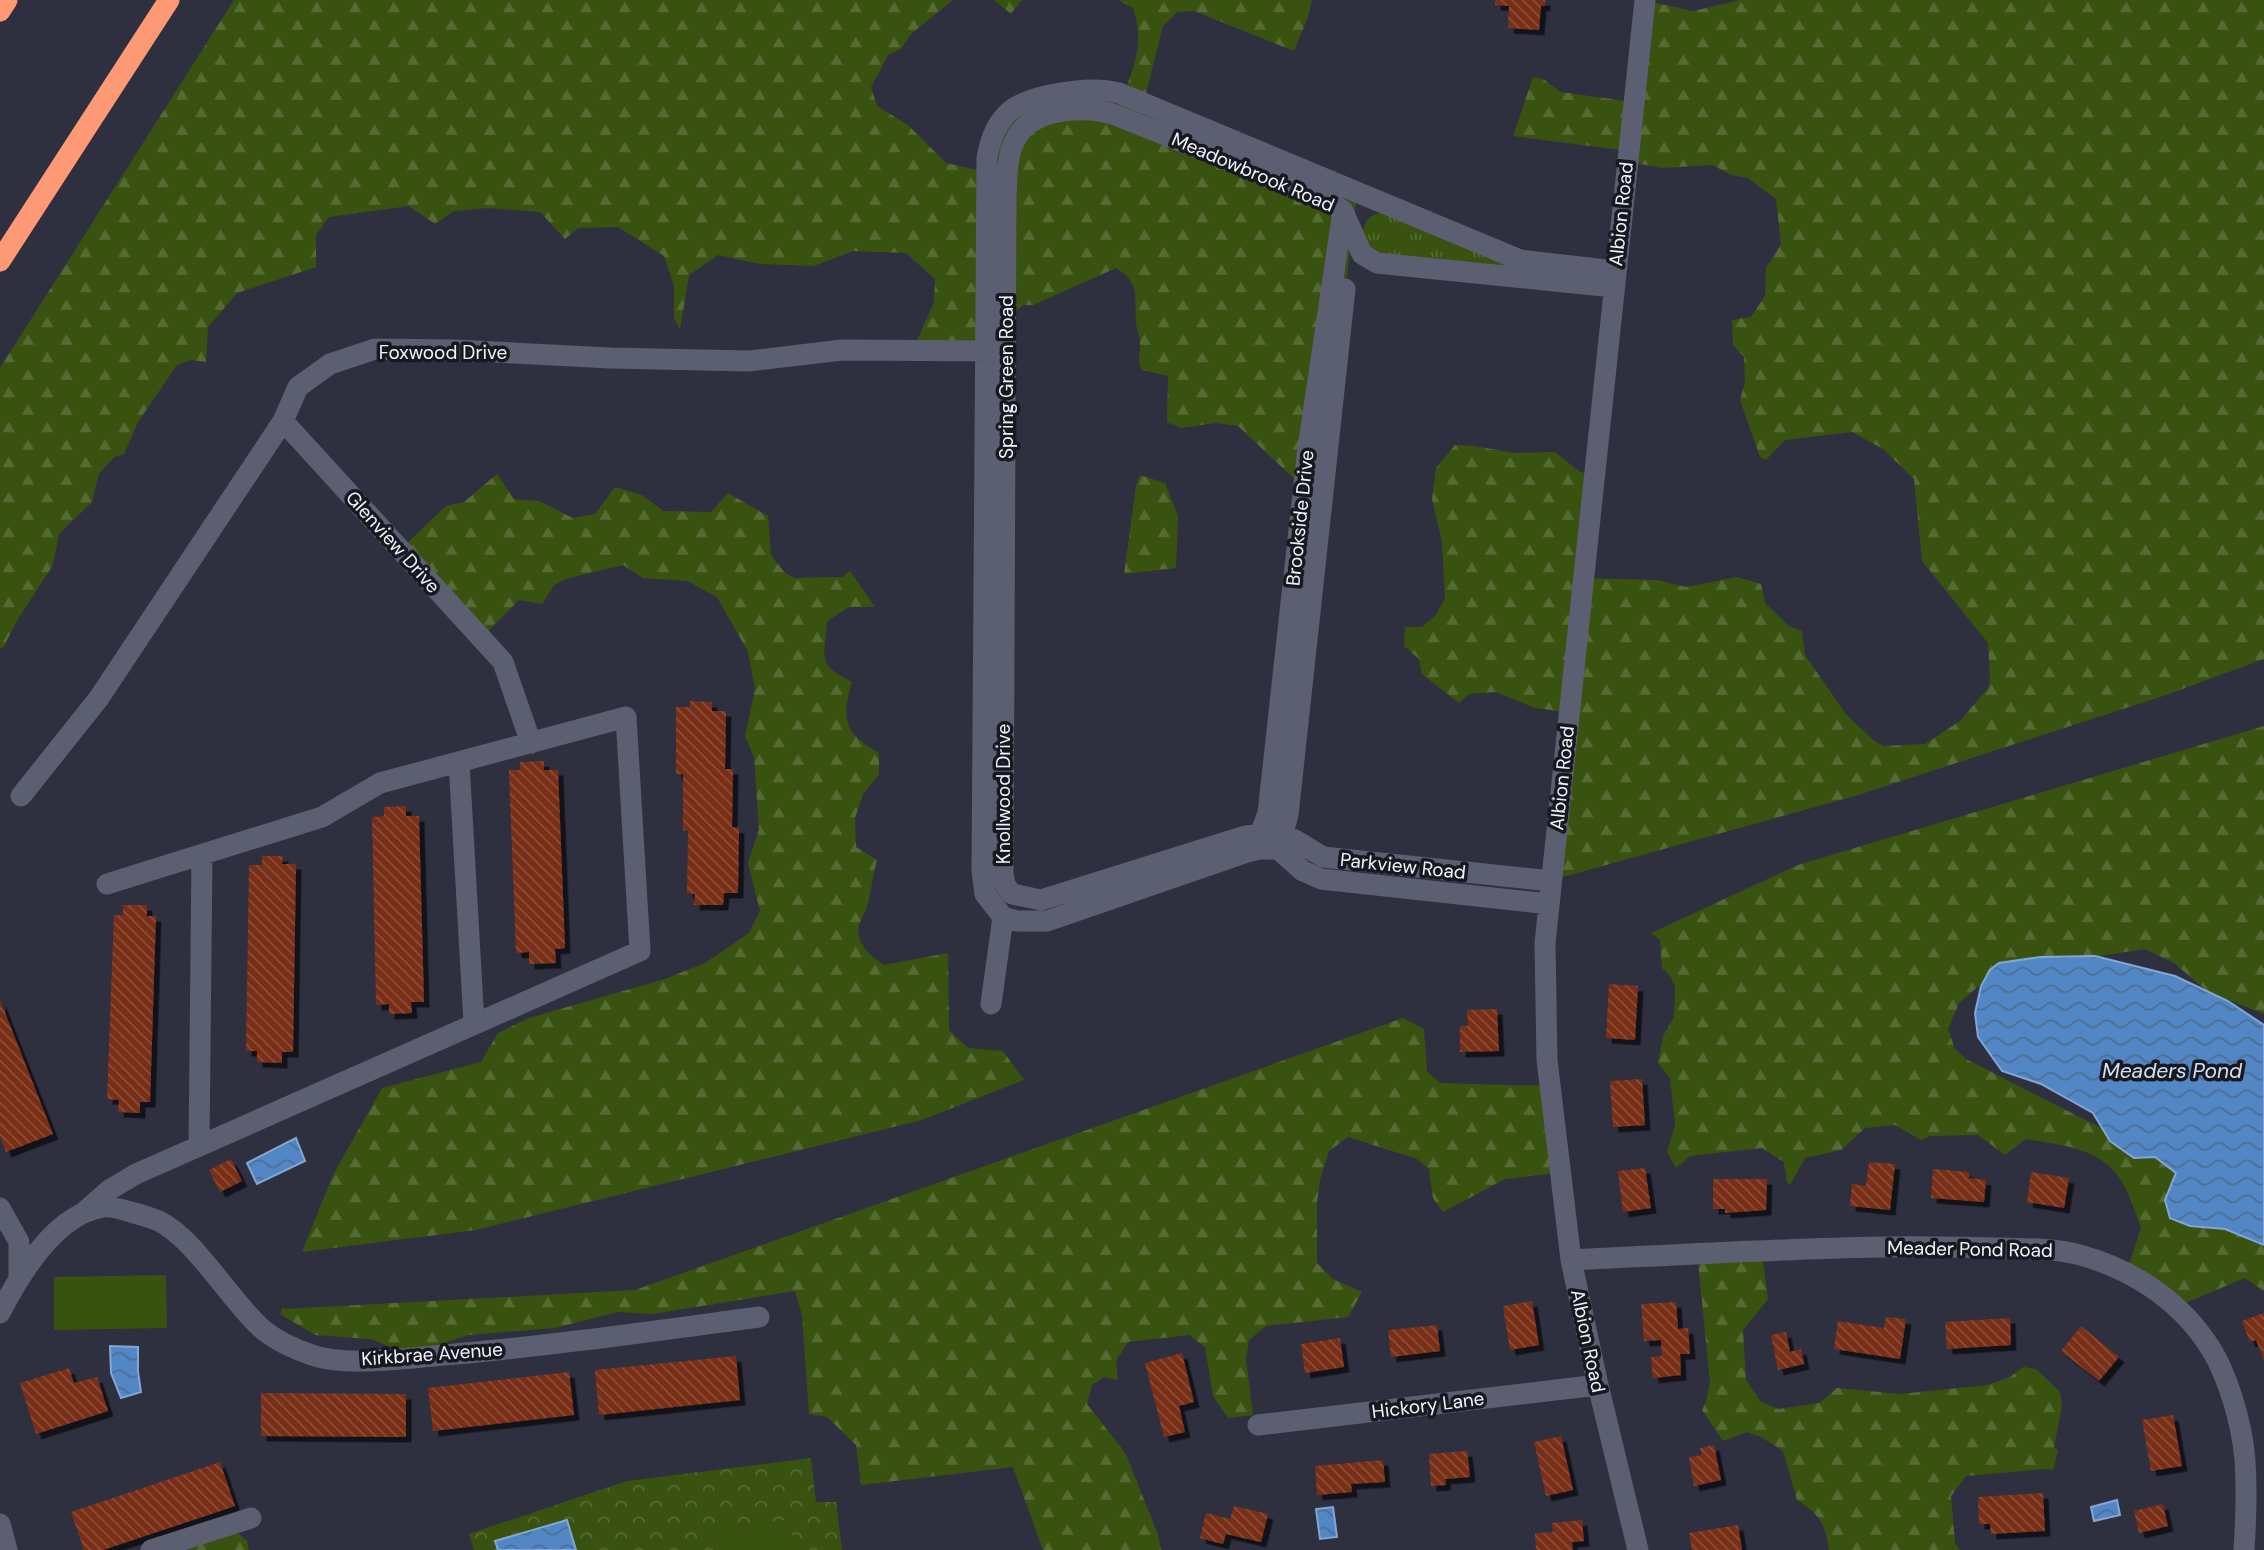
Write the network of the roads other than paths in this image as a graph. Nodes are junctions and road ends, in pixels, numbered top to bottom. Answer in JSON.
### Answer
{"nodes":[{"id":1,"x":7,"y":0,"type":"edge"},
{"id":2,"x":169,"y":0,"type":"edge"},
{"id":3,"x":1645,"y":0,"type":"edge"},
{"id":4,"x":0,"y":11,"type":"edge"},
{"id":5,"x":997,"y":175,"type":"junction"},
{"id":6,"x":1360,"y":192,"type":"junction"},
{"id":7,"x":1343,"y":211,"type":"junction"},
{"id":8,"x":1355,"y":235,"type":"junction"},
{"id":9,"x":0,"y":261,"type":"edge"},
{"id":10,"x":1614,"y":279,"type":"junction"},
{"id":11,"x":996,"y":351,"type":"junction"},
{"id":12,"x":283,"y":421,"type":"junction"},
{"id":13,"x":1005,"y":558,"type":"junction"},
{"id":14,"x":983,"y":559,"type":"junction"},
{"id":15,"x":531,"y":743,"type":"junction"},
{"id":16,"x":459,"y":762,"type":"junction"},
{"id":17,"x":22,"y":796,"type":"dead end"},
{"id":18,"x":1270,"y":841,"type":"junction"},
{"id":19,"x":202,"y":855,"type":"junction"},
{"id":20,"x":1551,"y":881,"type":"junction"},
{"id":21,"x":107,"y":884,"type":"dead end"},
{"id":22,"x":1549,"y":904,"type":"junction"},
{"id":23,"x":1003,"y":916,"type":"junction"},
{"id":24,"x":991,"y":1003,"type":"dead end"},
{"id":25,"x":474,"y":1023,"type":"junction"},
{"id":26,"x":199,"y":1146,"type":"junction"},
{"id":27,"x":0,"y":1208,"type":"edge"},
{"id":28,"x":83,"y":1213,"type":"junction"},
{"id":29,"x":1571,"y":1260,"type":"junction"},
{"id":30,"x":19,"y":1276,"type":"junction"},
{"id":31,"x":0,"y":1313,"type":"edge"},
{"id":32,"x":759,"y":1317,"type":"dead end"},
{"id":33,"x":1598,"y":1385,"type":"junction"},
{"id":34,"x":1258,"y":1425,"type":"dead end"},
{"id":35,"x":251,"y":1518,"type":"dead end"},
{"id":36,"x":0,"y":1524,"type":"edge"},
{"id":37,"x":7,"y":1550,"type":"edge"},
{"id":38,"x":151,"y":1550,"type":"edge"},
{"id":39,"x":1638,"y":1550,"type":"edge"},
{"id":40,"x":2244,"y":1550,"type":"edge"}],
"edges":[{"from":1,"to":4,"type":"highway"},
{"from":2,"to":9,"type":"highway"},
{"from":3,"to":10,"type":"street","name":"Albion Road"},
{"from":5,"to":6,"type":"street","name":"Meadowbrook Road"},
{"from":5,"to":7,"type":"street","name":"Meadowbrook Road"},
{"from":5,"to":11,"type":"street","name":"Meadowbrook Road"},
{"from":6,"to":7,"type":"street","name":"Brookside Drive"},
{"from":6,"to":8,"type":"street","name":"Brookside Drive"},
{"from":6,"to":10,"type":"street","name":"Meadowbrook Road"},
{"from":7,"to":8,"type":"street","name":"Meadowbrook Road"},
{"from":7,"to":18,"type":"street","name":"Brookside Drive"},
{"from":8,"to":10,"type":"street","name":"Meadowbrook Road"},
{"from":8,"to":18,"type":"street","name":"Brookside Drive"},
{"from":10,"to":20,"type":"street","name":"Albion Road"},
{"from":11,"to":12,"type":"street","name":"Foxwood Drive"},
{"from":11,"to":13,"type":"street","name":"Spring Green Road"},
{"from":11,"to":14,"type":"street","name":"Spring Green Road"},
{"from":12,"to":15,"type":"street","name":"Glenview Drive"},
{"from":12,"to":17,"type":"street","name":"Foxwood Drive"},
{"from":13,"to":14,"type":"street"},
{"from":13,"to":18,"type":"street","name":"Knollwood Drive"},
{"from":14,"to":23,"type":"street","name":"Spring Green Road"},
{"from":15,"to":16,"type":"street"},
{"from":15,"to":25,"type":"street"},
{"from":16,"to":19,"type":"street"},
{"from":16,"to":25,"type":"street"},
{"from":18,"to":20,"type":"street","name":"Parkview Road"},
{"from":18,"to":22,"type":"street","name":"Parkview Road"},
{"from":18,"to":23,"type":"street"},
{"from":19,"to":21,"type":"street"},
{"from":19,"to":26,"type":"street"},
{"from":20,"to":22,"type":"street","name":"Albion Road"},
{"from":22,"to":29,"type":"street","name":"Albion Road"},
{"from":23,"to":24,"type":"street"},
{"from":25,"to":26,"type":"street"},
{"from":26,"to":28,"type":"street"},
{"from":27,"to":30,"type":"street"},
{"from":28,"to":30,"type":"street","name":"Kirkbrae Avenue"},
{"from":28,"to":32,"type":"street","name":"Kirkbrae Avenue"},
{"from":29,"to":33,"type":"street","name":"Albion Road"},
{"from":29,"to":40,"type":"street","name":"Meader Pond Road"},
{"from":30,"to":31,"type":"street","name":"Kirkbrae Avenue"},
{"from":33,"to":34,"type":"street","name":"Hickory Lane"},
{"from":33,"to":39,"type":"street","name":"Albion Road"},
{"from":35,"to":38,"type":"street"},
{"from":36,"to":37,"type":"street"}]}
